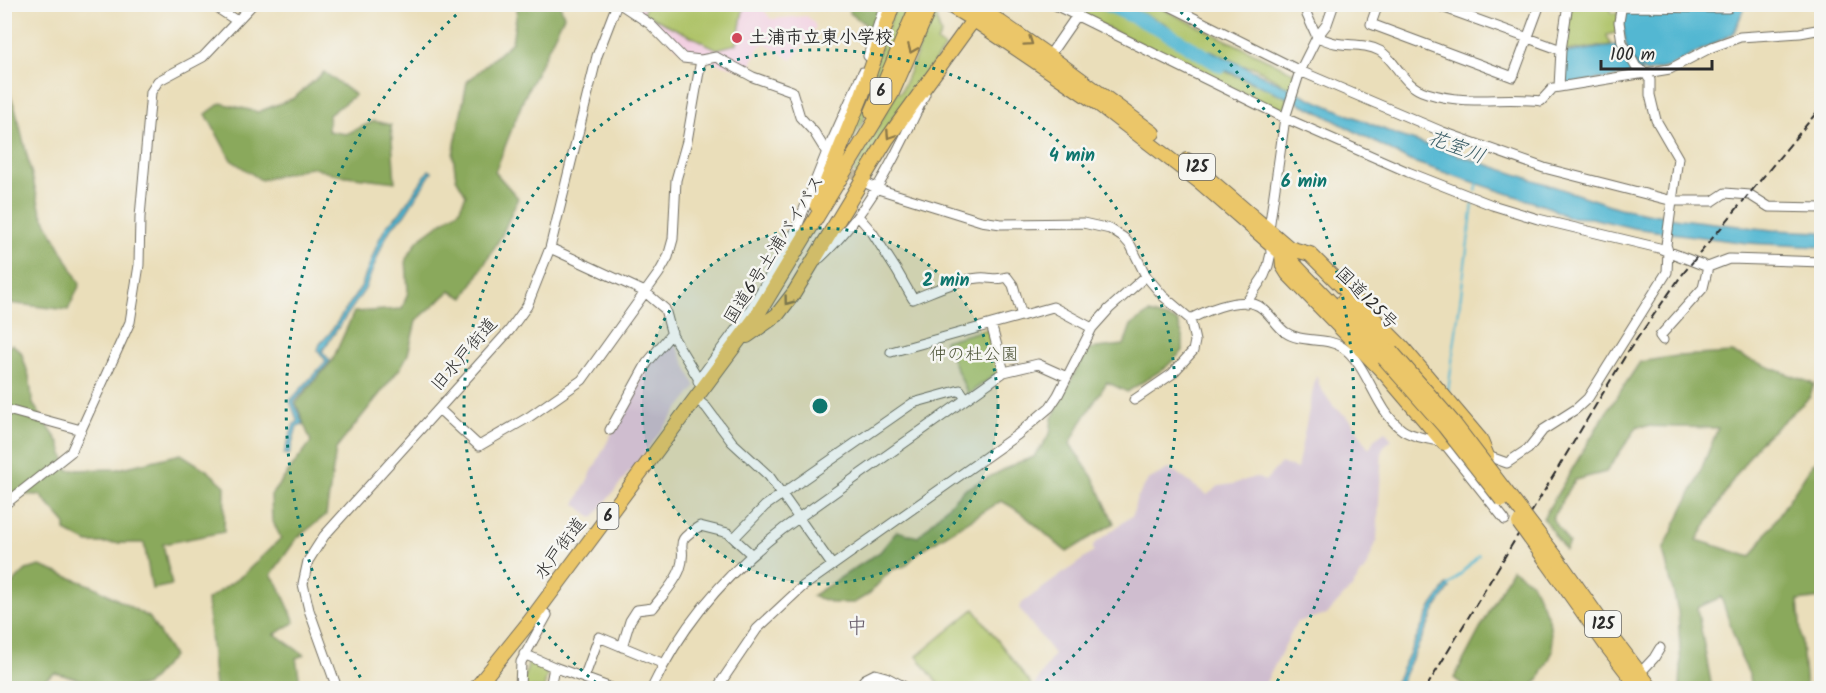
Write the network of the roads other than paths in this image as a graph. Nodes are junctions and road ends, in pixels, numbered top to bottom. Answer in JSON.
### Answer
{"nodes":[{"id":1,"x":211,"y":4,"type":"edge"},
{"id":2,"x":253,"y":4,"type":"edge"},
{"id":3,"x":619,"y":4,"type":"edge"},
{"id":4,"x":885,"y":4,"type":"edge"},
{"id":5,"x":893,"y":4,"type":"edge"},
{"id":6,"x":918,"y":4,"type":"edge"},
{"id":7,"x":1053,"y":4,"type":"edge"},
{"id":8,"x":1166,"y":4,"type":"edge"},
{"id":9,"x":1305,"y":4,"type":"edge"},
{"id":10,"x":1334,"y":4,"type":"edge"},
{"id":11,"x":1378,"y":4,"type":"edge"},
{"id":12,"x":1434,"y":4,"type":"edge"},
{"id":13,"x":1540,"y":4,"type":"edge"},
{"id":14,"x":1568,"y":4,"type":"edge"},
{"id":15,"x":931,"y":5,"type":"edge"},
{"id":16,"x":952,"y":6,"type":"edge"},
{"id":17,"x":1622,"y":6,"type":"edge"},
{"id":18,"x":1729,"y":6,"type":"edge"},
{"id":19,"x":978,"y":9,"type":"edge"},
{"id":20,"x":1078,"y":15,"type":"junction"},
{"id":21,"x":237,"y":21,"type":"junction"},
{"id":22,"x":1821,"y":29,"type":"edge"},
{"id":23,"x":1317,"y":37,"type":"junction"},
{"id":24,"x":1528,"y":39,"type":"junction"},
{"id":25,"x":1561,"y":50,"type":"junction"},
{"id":26,"x":1049,"y":56,"type":"junction"},
{"id":27,"x":701,"y":60,"type":"junction"},
{"id":28,"x":936,"y":70,"type":"junction"},
{"id":29,"x":1300,"y":73,"type":"junction"},
{"id":30,"x":1646,"y":74,"type":"junction"},
{"id":31,"x":1559,"y":87,"type":"junction"},
{"id":32,"x":1286,"y":116,"type":"junction"},
{"id":33,"x":829,"y":156,"type":"junction"},
{"id":34,"x":843,"y":177,"type":"junction"},
{"id":35,"x":866,"y":183,"type":"tunnel mouth"},
{"id":36,"x":878,"y":189,"type":"junction"},
{"id":37,"x":1672,"y":203,"type":"junction"},
{"id":38,"x":1821,"y":208,"type":"edge"},
{"id":39,"x":858,"y":216,"type":"junction"},
{"id":40,"x":1269,"y":236,"type":"junction"},
{"id":41,"x":802,"y":244,"type":"junction"},
{"id":42,"x":550,"y":248,"type":"junction"},
{"id":43,"x":1667,"y":248,"type":"junction"},
{"id":44,"x":1285,"y":251,"type":"junction"},
{"id":45,"x":1821,"y":262,"type":"edge"},
{"id":46,"x":813,"y":263,"type":"junction"},
{"id":47,"x":1707,"y":267,"type":"junction"},
{"id":48,"x":1146,"y":276,"type":"junction"},
{"id":49,"x":645,"y":292,"type":"junction"},
{"id":50,"x":1246,"y":303,"type":"junction"},
{"id":51,"x":1022,"y":316,"type":"junction"},
{"id":52,"x":1190,"y":319,"type":"junction"},
{"id":53,"x":991,"y":324,"type":"junction"},
{"id":54,"x":1092,"y":328,"type":"junction"},
{"id":55,"x":672,"y":333,"type":"junction"},
{"id":56,"x":1663,"y":340,"type":"dead end"},
{"id":57,"x":738,"y":342,"type":"junction"},
{"id":58,"x":891,"y":352,"type":"dead end"},
{"id":59,"x":1004,"y":372,"type":"junction"},
{"id":60,"x":1067,"y":377,"type":"junction"},
{"id":61,"x":702,"y":383,"type":"junction"},
{"id":62,"x":696,"y":399,"type":"junction"},
{"id":63,"x":966,"y":399,"type":"junction"},
{"id":64,"x":1134,"y":400,"type":"dead end"},
{"id":65,"x":4,"y":409,"type":"edge"},
{"id":66,"x":439,"y":409,"type":"junction"},
{"id":67,"x":81,"y":430,"type":"junction"},
{"id":68,"x":610,"y":430,"type":"dead end"},
{"id":69,"x":1444,"y":442,"type":"junction"},
{"id":70,"x":1487,"y":456,"type":"junction"},
{"id":71,"x":1508,"y":485,"type":"dead end"},
{"id":72,"x":783,"y":494,"type":"junction"},
{"id":73,"x":4,"y":505,"type":"edge"},
{"id":74,"x":799,"y":518,"type":"junction"},
{"id":75,"x":1505,"y":520,"type":"dead end"},
{"id":76,"x":735,"y":537,"type":"junction"},
{"id":77,"x":751,"y":554,"type":"junction"},
{"id":78,"x":832,"y":566,"type":"junction"},
{"id":79,"x":539,"y":609,"type":"junction"},
{"id":80,"x":622,"y":647,"type":"junction"},
{"id":81,"x":1660,"y":648,"type":"dead end"},
{"id":82,"x":524,"y":654,"type":"junction"},
{"id":83,"x":664,"y":664,"type":"junction"},
{"id":84,"x":554,"y":667,"type":"junction"},
{"id":85,"x":584,"y":678,"type":"junction"},
{"id":86,"x":1634,"y":683,"type":"edge"},
{"id":87,"x":337,"y":688,"type":"edge"},
{"id":88,"x":476,"y":688,"type":"edge"},
{"id":89,"x":520,"y":688,"type":"edge"},
{"id":90,"x":550,"y":688,"type":"edge"},
{"id":91,"x":611,"y":688,"type":"edge"},
{"id":92,"x":652,"y":688,"type":"edge"},
{"id":93,"x":717,"y":688,"type":"edge"},
{"id":94,"x":857,"y":688,"type":"edge"},
{"id":95,"x":907,"y":688,"type":"edge"},
{"id":96,"x":1652,"y":688,"type":"edge"}],
"edges":[{"from":1,"to":21,"type":"street"},
{"from":2,"to":21,"type":"street"},
{"from":3,"to":27,"type":"street"},
{"from":3,"to":42,"type":"street","name":"旧水戸街道"},
{"from":4,"to":33,"type":"street"},
{"from":5,"to":41,"type":"highway"},
{"from":6,"to":34,"type":"highway","name":"国道6号土浦バイパス","number":"6"},
{"from":7,"to":20,"type":"street"},
{"from":8,"to":29,"type":"street"},
{"from":9,"to":23,"type":"street"},
{"from":10,"to":23,"type":"street"},
{"from":11,"to":24,"type":"street"},
{"from":12,"to":24,"type":"street"},
{"from":13,"to":24,"type":"street"},
{"from":14,"to":25,"type":"street"},
{"from":15,"to":34,"type":"highway","name":"国道6号土浦バイパス","number":"6","one_way":true},
{"from":16,"to":19,"type":"highway"},
{"from":17,"to":18,"type":"street"},
{"from":17,"to":30,"type":"street"},
{"from":19,"to":26,"type":"highway","name":"国道125号","number":"125","one_way":true},
{"from":19,"to":28,"type":"highway"},
{"from":19,"to":40,"type":"highway","name":"国道125号","number":"125"},
{"from":20,"to":26,"type":"street"},
{"from":20,"to":32,"type":"street"},
{"from":21,"to":67,"type":"street"},
{"from":22,"to":30,"type":"street"},
{"from":23,"to":29,"type":"street"},
{"from":23,"to":31,"type":"street"},
{"from":24,"to":25,"type":"street"},
{"from":25,"to":31,"type":"street"},
{"from":26,"to":40,"type":"highway","name":"国道125号","number":"125"},
{"from":27,"to":33,"type":"street"},
{"from":27,"to":49,"type":"street"},
{"from":28,"to":36,"type":"street"},
{"from":28,"to":46,"type":"highway","one_way":true},
{"from":29,"to":32,"type":"street"},
{"from":29,"to":37,"type":"street"},
{"from":30,"to":31,"type":"street"},
{"from":30,"to":37,"type":"street"},
{"from":32,"to":40,"type":"street"},
{"from":32,"to":43,"type":"street"},
{"from":33,"to":61,"type":"street"},
{"from":34,"to":41,"type":"highway","name":"国道6号土浦バイパス","number":"6"},
{"from":35,"to":36,"type":"street"},
{"from":36,"to":39,"type":"street"},
{"from":36,"to":48,"type":"street"},
{"from":37,"to":38,"type":"street"},
{"from":37,"to":43,"type":"street"},
{"from":39,"to":46,"type":"street"},
{"from":39,"to":51,"type":"street"},
{"from":40,"to":44,"type":"highway","name":"国道125号","number":"125"},
{"from":40,"to":50,"type":"street"},
{"from":41,"to":57,"type":"highway","name":"国道6号土浦バイパス","number":"6"},
{"from":42,"to":49,"type":"street"},
{"from":42,"to":66,"type":"street","name":"旧水戸街道"},
{"from":43,"to":47,"type":"street"},
{"from":43,"to":70,"type":"street"},
{"from":44,"to":69,"type":"highway"},
{"from":44,"to":70,"type":"highway"},
{"from":44,"to":86,"type":"highway","name":"国道125号","number":"125","bridge":true},
{"from":45,"to":47,"type":"street"},
{"from":46,"to":57,"type":"highway","one_way":true},
{"from":47,"to":56,"type":"street"},
{"from":48,"to":52,"type":"street"},
{"from":48,"to":54,"type":"street"},
{"from":49,"to":55,"type":"street"},
{"from":49,"to":66,"type":"street"},
{"from":50,"to":52,"type":"street"},
{"from":50,"to":69,"type":"street"},
{"from":51,"to":53,"type":"street"},
{"from":51,"to":54,"type":"street"},
{"from":52,"to":64,"type":"street"},
{"from":53,"to":58,"type":"street"},
{"from":53,"to":59,"type":"street"},
{"from":54,"to":60,"type":"street"},
{"from":55,"to":61,"type":"street"},
{"from":55,"to":68,"type":"street"},
{"from":57,"to":61,"type":"highway","name":"水戸街道","number":"6"},
{"from":59,"to":60,"type":"street"},
{"from":59,"to":63,"type":"street"},
{"from":60,"to":78,"type":"street"},
{"from":61,"to":62,"type":"highway","name":"水戸街道","number":"6"},
{"from":62,"to":72,"type":"street"},
{"from":62,"to":79,"type":"highway","name":"水戸街道","number":"6"},
{"from":63,"to":72,"type":"street"},
{"from":63,"to":74,"type":"street"},
{"from":65,"to":67,"type":"street"},
{"from":66,"to":87,"type":"street","name":"旧水戸街道"},
{"from":67,"to":73,"type":"street"},
{"from":69,"to":70,"type":"street"},
{"from":69,"to":75,"type":"street"},
{"from":70,"to":71,"type":"street"},
{"from":72,"to":74,"type":"street"},
{"from":72,"to":76,"type":"street"},
{"from":74,"to":77,"type":"street"},
{"from":74,"to":78,"type":"street"},
{"from":76,"to":77,"type":"street"},
{"from":76,"to":80,"type":"street"},
{"from":77,"to":83,"type":"street"},
{"from":78,"to":93,"type":"street"},
{"from":79,"to":82,"type":"street"},
{"from":79,"to":88,"type":"highway","name":"水戸街道","number":"6"},
{"from":80,"to":83,"type":"street"},
{"from":80,"to":85,"type":"street"},
{"from":81,"to":86,"type":"street"},
{"from":82,"to":84,"type":"street"},
{"from":82,"to":89,"type":"street"},
{"from":83,"to":92,"type":"street"},
{"from":84,"to":85,"type":"street"},
{"from":84,"to":90,"type":"street"},
{"from":85,"to":91,"type":"street"},
{"from":86,"to":96,"type":"highway","name":"国道125号","number":"125"},
{"from":94,"to":95,"type":"street"}]}
